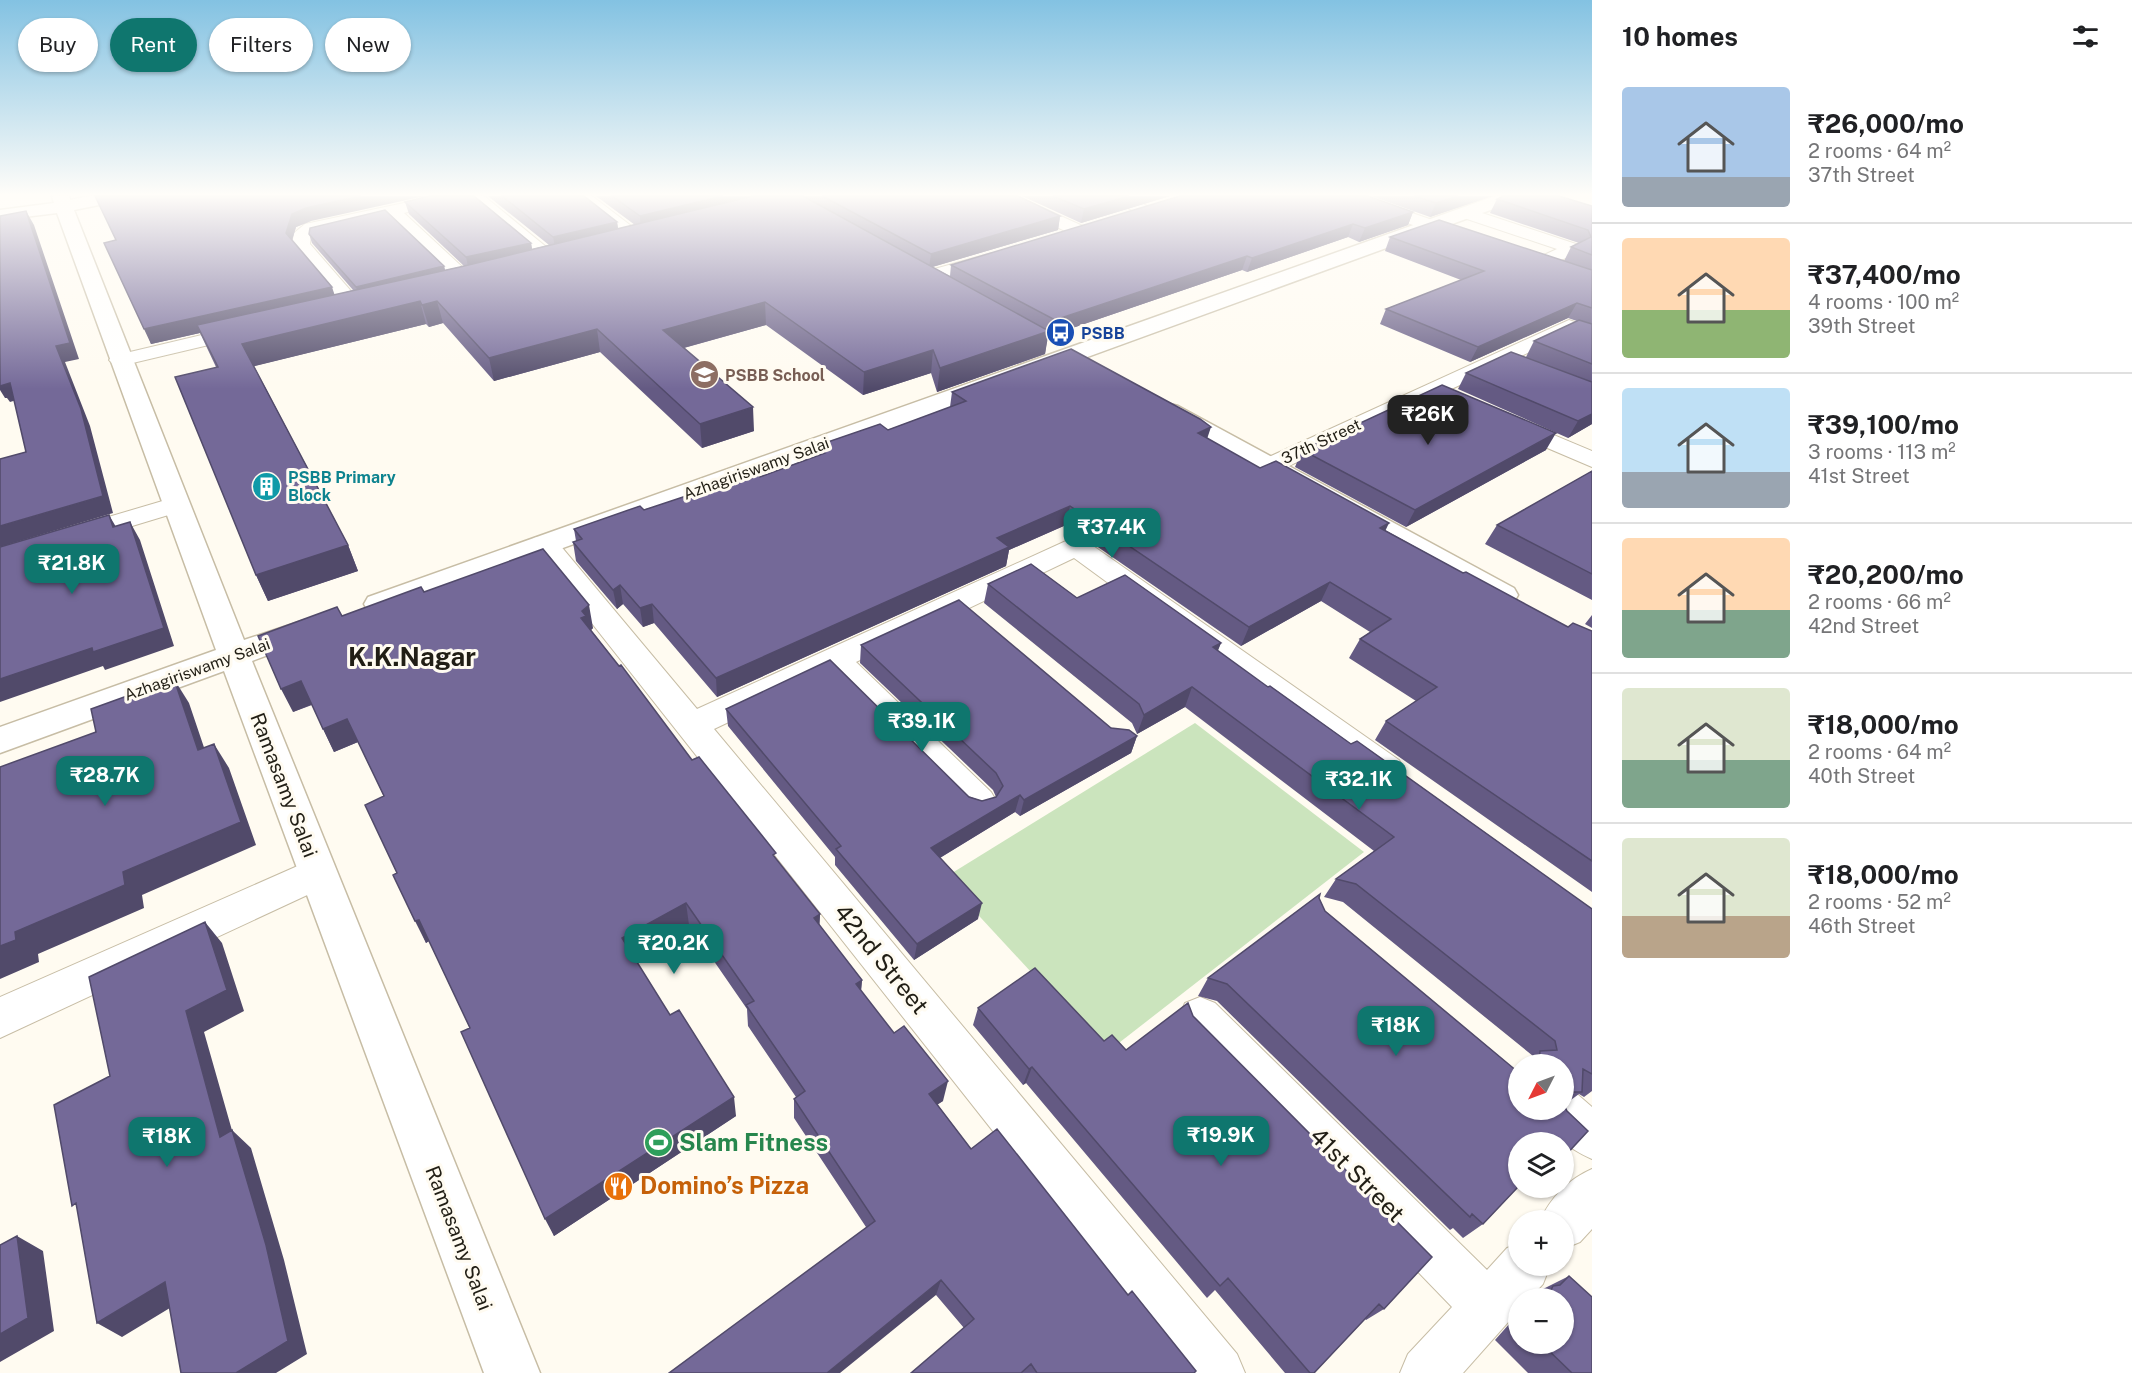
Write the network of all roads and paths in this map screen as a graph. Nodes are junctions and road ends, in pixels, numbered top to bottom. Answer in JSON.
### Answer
{"nodes":[{"id":1,"x":77,"y":260,"type":"edge"},
{"id":2,"x":314,"y":260,"type":"edge"},
{"id":3,"x":444,"y":260,"type":"edge"},
{"id":4,"x":547,"y":260,"type":"edge"},
{"id":5,"x":972,"y":260,"type":"edge"},
{"id":6,"x":1333,"y":260,"type":"edge"},
{"id":7,"x":1534,"y":260,"type":"edge"},
{"id":8,"x":530,"y":264,"type":"edge"},
{"id":9,"x":917,"y":272,"type":"joint"},
{"id":10,"x":1570,"y":273,"type":"edge"},
{"id":11,"x":486,"y":275,"type":"edge"},
{"id":12,"x":465,"y":280,"type":"junction"},
{"id":13,"x":442,"y":285,"type":"edge"},
{"id":14,"x":957,"y":294,"type":"edge"},
{"id":15,"x":376,"y":301,"type":"edge"},
{"id":16,"x":354,"y":306,"type":"junction"},
{"id":17,"x":332,"y":311,"type":"edge"},
{"id":18,"x":265,"y":327,"type":"edge"},
{"id":19,"x":1592,"y":335,"type":"edge"},
{"id":20,"x":1038,"y":339,"type":"edge"},
{"id":21,"x":1068,"y":355,"type":"junction"},
{"id":22,"x":1502,"y":357,"type":"junction"},
{"id":23,"x":120,"y":360,"type":"junction"},
{"id":24,"x":1532,"y":369,"type":"edge"},
{"id":25,"x":1098,"y":372,"type":"edge"},
{"id":26,"x":1432,"y":388,"type":"junction"},
{"id":27,"x":1148,"y":399,"type":"edge"},
{"id":28,"x":1464,"y":403,"type":"edge"},
{"id":29,"x":1496,"y":417,"type":"edge"},
{"id":30,"x":1592,"y":460,"type":"edge"},
{"id":31,"x":1269,"y":466,"type":"junction"},
{"id":32,"x":176,"y":505,"type":"junction"},
{"id":33,"x":544,"y":544,"type":"junction"},
{"id":34,"x":0,"y":558,"type":"edge"},
{"id":35,"x":959,"y":600,"type":"junction"},
{"id":36,"x":1519,"y":604,"type":"edge"},
{"id":37,"x":356,"y":612,"type":"edge"},
{"id":38,"x":986,"y":622,"type":"edge"},
{"id":39,"x":323,"y":624,"type":"edge"},
{"id":40,"x":234,"y":656,"type":"junction"},
{"id":41,"x":835,"y":660,"type":"junction"},
{"id":42,"x":691,"y":726,"type":"junction"},
{"id":43,"x":0,"y":740,"type":"edge"},
{"id":44,"x":1407,"y":784,"type":"edge"},
{"id":45,"x":979,"y":802,"type":"edge"},
{"id":46,"x":318,"y":873,"type":"junction"},
{"id":47,"x":1200,"y":1017,"type":"dead end"},
{"id":48,"x":0,"y":1018,"type":"edge"},
{"id":49,"x":1573,"y":1120,"type":"edge"},
{"id":50,"x":1592,"y":1136,"type":"edge"},
{"id":51,"x":1592,"y":1193,"type":"edge"},
{"id":52,"x":1574,"y":1213,"type":"edge"},
{"id":53,"x":1516,"y":1276,"type":"edge"},
{"id":54,"x":1488,"y":1307,"type":"junction"},
{"id":55,"x":512,"y":1373,"type":"edge"},
{"id":56,"x":1218,"y":1373,"type":"edge"},
{"id":57,"x":1427,"y":1373,"type":"edge"}],
"edges":[{"from":1,"to":23,"type":"street","name":"Ramasamy Salai"},
{"from":2,"to":16,"type":"street"},
{"from":3,"to":12,"type":"street"},
{"from":4,"to":8,"type":"street"},
{"from":5,"to":9,"type":"street"},
{"from":6,"to":21,"type":"street","name":"Azhagiriswamy Salai"},
{"from":7,"to":10,"type":"street"},
{"from":9,"to":14,"type":"street"},
{"from":11,"to":12,"type":"street"},
{"from":12,"to":13,"type":"street"},
{"from":15,"to":16,"type":"street"},
{"from":16,"to":17,"type":"street"},
{"from":18,"to":23,"type":"street"},
{"from":19,"to":22,"type":"street","name":"37th Street"},
{"from":20,"to":21,"type":"street"},
{"from":21,"to":25,"type":"street"},
{"from":21,"to":33,"type":"street","name":"Azhagiriswamy Salai"},
{"from":22,"to":24,"type":"street"},
{"from":22,"to":26,"type":"street","name":"37th Street"},
{"from":23,"to":32,"type":"street","name":"Ramasamy Salai"},
{"from":26,"to":28,"type":"street"},
{"from":26,"to":31,"type":"street","name":"37th Street"},
{"from":27,"to":31,"type":"street"},
{"from":29,"to":30,"type":"street"},
{"from":31,"to":36,"type":"street"},
{"from":32,"to":34,"type":"street"},
{"from":32,"to":40,"type":"street","name":"Ramasamy Salai"},
{"from":33,"to":37,"type":"street","name":"Azhagiriswamy Salai"},
{"from":33,"to":42,"type":"street","name":"42nd Street"},
{"from":35,"to":38,"type":"street"},
{"from":35,"to":41,"type":"street"},
{"from":35,"to":44,"type":"street"},
{"from":39,"to":40,"type":"street","name":"Azhagiriswamy Salai"},
{"from":40,"to":43,"type":"street","name":"Azhagiriswamy Salai"},
{"from":40,"to":46,"type":"street","name":"Ramasamy Salai"},
{"from":41,"to":42,"type":"street"},
{"from":41,"to":45,"type":"street"},
{"from":42,"to":56,"type":"street","name":"42nd Street"},
{"from":46,"to":48,"type":"street"},
{"from":46,"to":55,"type":"street","name":"Ramasamy Salai"},
{"from":47,"to":54,"type":"street","name":"41st Street"},
{"from":49,"to":50,"type":"street"},
{"from":51,"to":52,"type":"street"},
{"from":53,"to":54,"type":"street"},
{"from":54,"to":57,"type":"street"}]}
